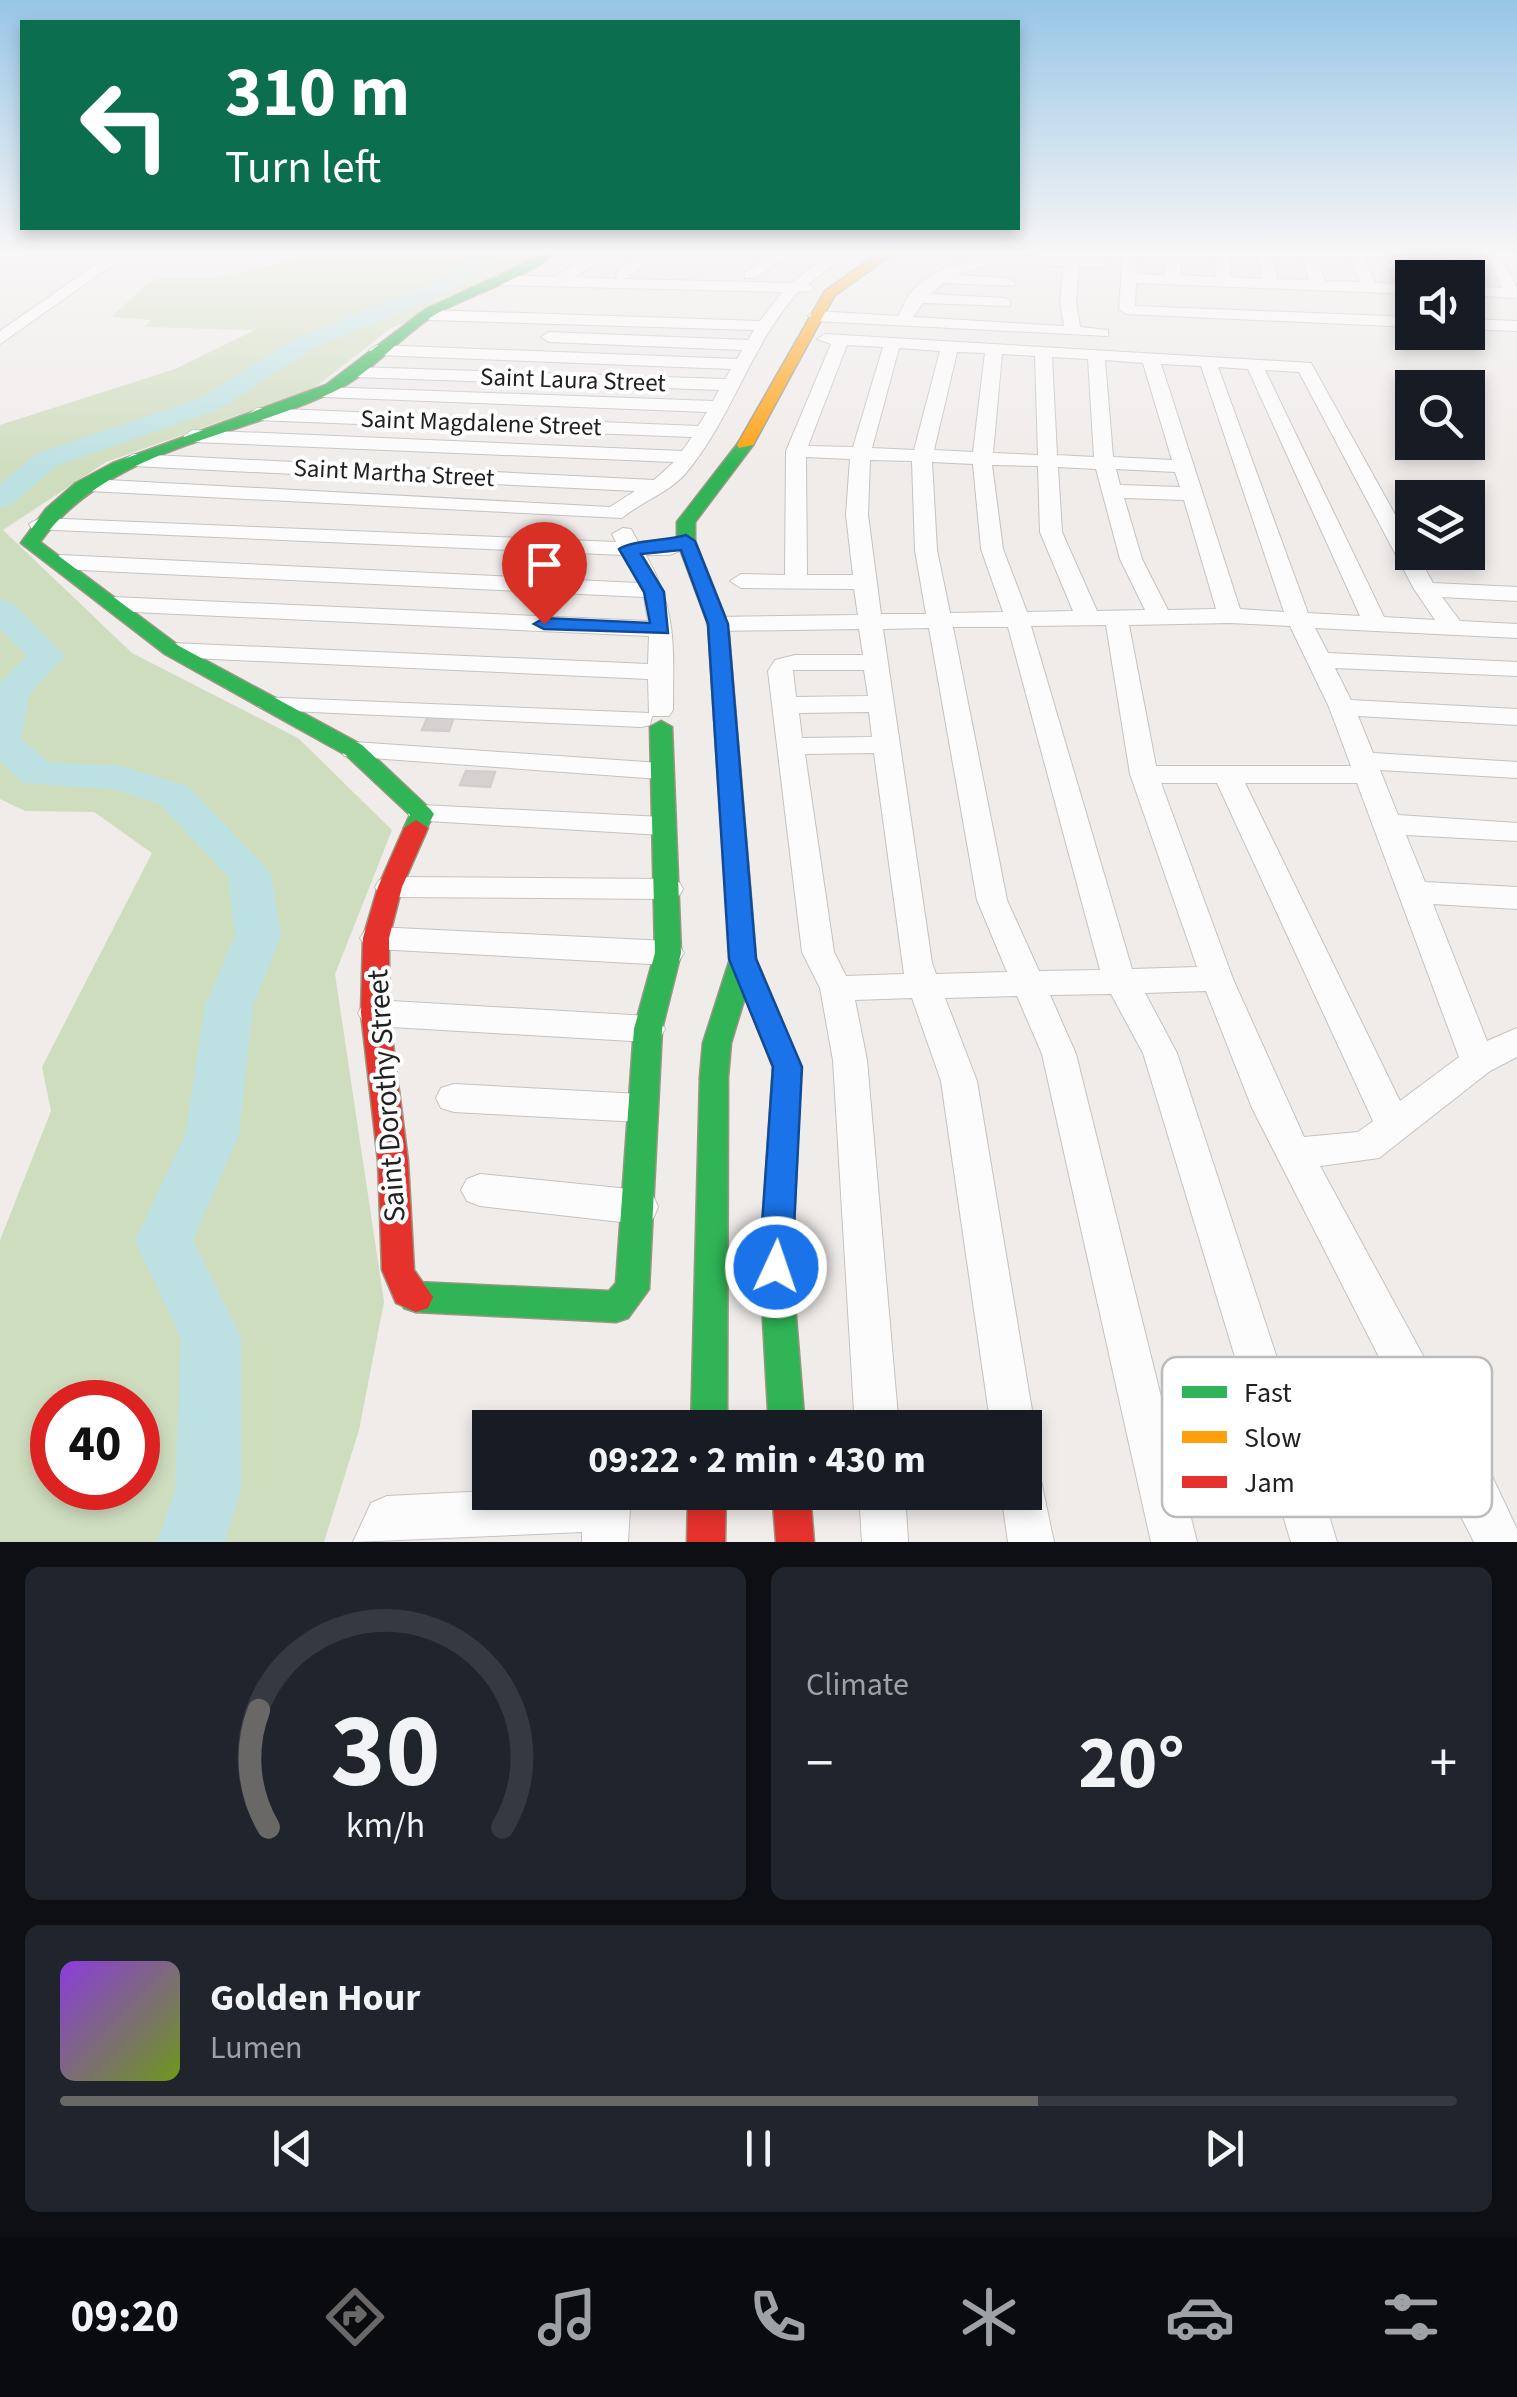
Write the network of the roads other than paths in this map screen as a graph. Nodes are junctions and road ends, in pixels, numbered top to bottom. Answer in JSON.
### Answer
{"nodes":[{"id":1,"x":23,"y":323,"type":"edge"},
{"id":2,"x":417,"y":323,"type":"edge"},
{"id":3,"x":760,"y":323,"type":"edge"},
{"id":4,"x":812,"y":323,"type":"edge"},
{"id":5,"x":922,"y":323,"type":"edge"},
{"id":6,"x":1007,"y":323,"type":"edge"},
{"id":7,"x":1072,"y":323,"type":"edge"},
{"id":8,"x":1485,"y":325,"type":"edge"},
{"id":9,"x":1517,"y":326,"type":"edge"},
{"id":10,"x":1008,"y":327,"type":"junction"},
{"id":11,"x":1073,"y":331,"type":"junction"},
{"id":12,"x":402,"y":332,"type":"junction"},
{"id":13,"x":1102,"y":333,"type":"dead end"},
{"id":14,"x":0,"y":339,"type":"edge"},
{"id":15,"x":892,"y":344,"type":"junction"},
{"id":16,"x":752,"y":345,"type":"junction"},
{"id":17,"x":949,"y":348,"type":"junction"},
{"id":18,"x":377,"y":350,"type":"junction"},
{"id":19,"x":994,"y":350,"type":"junction"},
{"id":20,"x":1043,"y":353,"type":"junction"},
{"id":21,"x":1096,"y":356,"type":"junction"},
{"id":22,"x":1151,"y":360,"type":"junction"},
{"id":23,"x":1208,"y":362,"type":"junction"},
{"id":24,"x":744,"y":364,"type":"junction"},
{"id":25,"x":1254,"y":364,"type":"junction"},
{"id":26,"x":355,"y":372,"type":"junction"},
{"id":27,"x":731,"y":385,"type":"junction"},
{"id":28,"x":324,"y":392,"type":"junction"},
{"id":29,"x":718,"y":407,"type":"junction"},
{"id":30,"x":257,"y":414,"type":"junction"},
{"id":31,"x":706,"y":432,"type":"junction"},
{"id":32,"x":193,"y":436,"type":"junction"},
{"id":33,"x":796,"y":451,"type":"junction"},
{"id":34,"x":860,"y":454,"type":"junction"},
{"id":35,"x":688,"y":457,"type":"junction"},
{"id":36,"x":922,"y":458,"type":"junction"},
{"id":37,"x":133,"y":460,"type":"junction"},
{"id":38,"x":982,"y":460,"type":"junction"},
{"id":39,"x":1046,"y":462,"type":"junction"},
{"id":40,"x":1104,"y":464,"type":"junction"},
{"id":41,"x":1181,"y":466,"type":"junction"},
{"id":42,"x":89,"y":485,"type":"junction"},
{"id":43,"x":656,"y":486,"type":"junction"},
{"id":44,"x":1111,"y":491,"type":"junction"},
{"id":45,"x":1190,"y":494,"type":"junction"},
{"id":46,"x":615,"y":514,"type":"junction"},
{"id":47,"x":40,"y":524,"type":"junction"},
{"id":48,"x":686,"y":541,"type":"junction"},
{"id":49,"x":628,"y":549,"type":"junction"},
{"id":50,"x":60,"y":562,"type":"junction"},
{"id":51,"x":740,"y":581,"type":"dead end"},
{"id":52,"x":797,"y":582,"type":"junction"},
{"id":53,"x":864,"y":582,"type":"junction"},
{"id":54,"x":1425,"y":589,"type":"junction"},
{"id":55,"x":654,"y":592,"type":"junction"},
{"id":56,"x":1517,"y":594,"type":"edge"},
{"id":57,"x":113,"y":604,"type":"junction"},
{"id":58,"x":1102,"y":616,"type":"junction"},
{"id":59,"x":1230,"y":616,"type":"junction"},
{"id":60,"x":1160,"y":618,"type":"junction"},
{"id":61,"x":1298,"y":618,"type":"junction"},
{"id":62,"x":872,"y":621,"type":"junction"},
{"id":63,"x":1018,"y":621,"type":"junction"},
{"id":64,"x":1375,"y":622,"type":"junction"},
{"id":65,"x":718,"y":624,"type":"junction"},
{"id":66,"x":942,"y":624,"type":"junction"},
{"id":67,"x":1452,"y":627,"type":"junction"},
{"id":68,"x":661,"y":629,"type":"junction"},
{"id":69,"x":1517,"y":630,"type":"edge"},
{"id":70,"x":172,"y":650,"type":"junction"},
{"id":71,"x":1319,"y":660,"type":"junction"},
{"id":72,"x":877,"y":663,"type":"junction"},
{"id":73,"x":1517,"y":668,"type":"edge"},
{"id":74,"x":662,"y":672,"type":"junction"},
{"id":75,"x":268,"y":702,"type":"junction"},
{"id":76,"x":884,"y":704,"type":"junction"},
{"id":77,"x":788,"y":705,"type":"junction"},
{"id":78,"x":1342,"y":707,"type":"junction"},
{"id":79,"x":1517,"y":716,"type":"edge"},
{"id":80,"x":654,"y":719,"type":"junction"},
{"id":81,"x":888,"y":745,"type":"junction"},
{"id":82,"x":790,"y":746,"type":"junction"},
{"id":83,"x":354,"y":750,"type":"junction"},
{"id":84,"x":1363,"y":768,"type":"junction"},
{"id":85,"x":1517,"y":770,"type":"edge"},
{"id":86,"x":660,"y":771,"type":"junction"},
{"id":87,"x":1226,"y":773,"type":"junction"},
{"id":88,"x":1144,"y":774,"type":"junction"},
{"id":89,"x":422,"y":814,"type":"junction"},
{"id":90,"x":1385,"y":824,"type":"junction"},
{"id":91,"x":662,"y":826,"type":"junction"},
{"id":92,"x":1517,"y":832,"type":"edge"},
{"id":93,"x":390,"y":887,"type":"junction"},
{"id":94,"x":668,"y":889,"type":"junction"},
{"id":95,"x":1411,"y":892,"type":"junction"},
{"id":96,"x":1517,"y":898,"type":"edge"},
{"id":97,"x":376,"y":938,"type":"junction"},
{"id":98,"x":668,"y":954,"type":"junction"},
{"id":99,"x":743,"y":959,"type":"junction"},
{"id":100,"x":1217,"y":979,"type":"junction"},
{"id":101,"x":1122,"y":984,"type":"junction"},
{"id":102,"x":927,"y":986,"type":"junction"},
{"id":103,"x":1027,"y":986,"type":"junction"},
{"id":104,"x":836,"y":988,"type":"junction"},
{"id":105,"x":375,"y":1013,"type":"junction"},
{"id":106,"x":648,"y":1028,"type":"junction"},
{"id":107,"x":1517,"y":1041,"type":"edge"},
{"id":108,"x":1478,"y":1061,"type":"junction"},
{"id":109,"x":454,"y":1098,"type":"dead end"},
{"id":110,"x":640,"y":1108,"type":"junction"},
{"id":111,"x":1394,"y":1126,"type":"junction"},
{"id":112,"x":1294,"y":1153,"type":"junction"},
{"id":113,"x":480,"y":1190,"type":"dead end"},
{"id":114,"x":639,"y":1207,"type":"junction"},
{"id":115,"x":1256,"y":1357,"type":"edge"},
{"id":116,"x":1404,"y":1357,"type":"edge"},
{"id":117,"x":710,"y":1410,"type":"edge"},
{"id":118,"x":786,"y":1410,"type":"edge"},
{"id":119,"x":876,"y":1410,"type":"edge"},
{"id":120,"x":1011,"y":1410,"type":"edge"},
{"id":121,"x":1162,"y":1490,"type":"edge"},
{"id":122,"x":707,"y":1510,"type":"edge"},
{"id":123,"x":792,"y":1510,"type":"edge"},
{"id":124,"x":883,"y":1510,"type":"edge"},
{"id":125,"x":1027,"y":1510,"type":"edge"},
{"id":126,"x":1168,"y":1517,"type":"edge"},
{"id":127,"x":1306,"y":1517,"type":"edge"},
{"id":128,"x":1488,"y":1517,"type":"edge"},
{"id":129,"x":376,"y":1542,"type":"edge"},
{"id":130,"x":605,"y":1542,"type":"edge"},
{"id":131,"x":706,"y":1542,"type":"edge"},
{"id":132,"x":795,"y":1542,"type":"edge"},
{"id":133,"x":885,"y":1542,"type":"edge"},
{"id":134,"x":1032,"y":1542,"type":"edge"},
{"id":135,"x":1174,"y":1542,"type":"edge"},
{"id":136,"x":1314,"y":1542,"type":"edge"},
{"id":137,"x":1500,"y":1542,"type":"edge"}],
"edges":[{"from":1,"to":14,"type":"street"},
{"from":2,"to":12,"type":"street"},
{"from":3,"to":16,"type":"street"},
{"from":4,"to":48,"type":"street"},
{"from":5,"to":10,"type":"street"},
{"from":6,"to":10,"type":"street"},
{"from":7,"to":11,"type":"street"},
{"from":8,"to":9,"type":"street"},
{"from":10,"to":11,"type":"street"},
{"from":11,"to":13,"type":"street"},
{"from":12,"to":16,"type":"street"},
{"from":12,"to":18,"type":"street"},
{"from":15,"to":17,"type":"street"},
{"from":15,"to":33,"type":"street"},
{"from":15,"to":34,"type":"street"},
{"from":16,"to":24,"type":"street"},
{"from":17,"to":19,"type":"street"},
{"from":17,"to":36,"type":"street"},
{"from":18,"to":24,"type":"street"},
{"from":18,"to":26,"type":"street"},
{"from":19,"to":20,"type":"street"},
{"from":19,"to":38,"type":"street"},
{"from":20,"to":21,"type":"street"},
{"from":20,"to":39,"type":"street"},
{"from":21,"to":22,"type":"street"},
{"from":21,"to":40,"type":"street"},
{"from":22,"to":23,"type":"street"},
{"from":22,"to":41,"type":"street"},
{"from":23,"to":25,"type":"street"},
{"from":23,"to":61,"type":"street"},
{"from":24,"to":27,"type":"street"},
{"from":25,"to":54,"type":"street"},
{"from":25,"to":64,"type":"street"},
{"from":26,"to":27,"type":"street","name":"Saint Laura Street"},
{"from":26,"to":28,"type":"street"},
{"from":27,"to":29,"type":"street"},
{"from":28,"to":29,"type":"street"},
{"from":28,"to":30,"type":"street"},
{"from":29,"to":31,"type":"street"},
{"from":30,"to":31,"type":"street","name":"Saint Magdalene Street"},
{"from":30,"to":32,"type":"street"},
{"from":31,"to":35,"type":"street"},
{"from":32,"to":35,"type":"street"},
{"from":32,"to":37,"type":"street"},
{"from":33,"to":34,"type":"street"},
{"from":33,"to":52,"type":"street"},
{"from":34,"to":36,"type":"street"},
{"from":34,"to":53,"type":"street"},
{"from":35,"to":43,"type":"street"},
{"from":36,"to":38,"type":"street"},
{"from":36,"to":66,"type":"street"},
{"from":37,"to":42,"type":"street"},
{"from":37,"to":43,"type":"street","name":"Saint Martha Street"},
{"from":38,"to":39,"type":"street"},
{"from":38,"to":63,"type":"street"},
{"from":39,"to":40,"type":"street"},
{"from":39,"to":58,"type":"street"},
{"from":40,"to":41,"type":"street"},
{"from":40,"to":44,"type":"street"},
{"from":41,"to":45,"type":"street"},
{"from":42,"to":46,"type":"street"},
{"from":42,"to":47,"type":"street"},
{"from":43,"to":46,"type":"street"},
{"from":44,"to":45,"type":"street"},
{"from":44,"to":60,"type":"street"},
{"from":45,"to":59,"type":"street"},
{"from":46,"to":49,"type":"street","name":"Saint Dorothy Street"},
{"from":47,"to":49,"type":"street"},
{"from":47,"to":50,"type":"street"},
{"from":48,"to":49,"type":"street"},
{"from":48,"to":65,"type":"street"},
{"from":49,"to":55,"type":"street","name":"Saint Dorothy Street"},
{"from":50,"to":55,"type":"street"},
{"from":50,"to":57,"type":"street"},
{"from":51,"to":52,"type":"street"},
{"from":52,"to":53,"type":"street"},
{"from":53,"to":62,"type":"street"},
{"from":54,"to":56,"type":"street"},
{"from":54,"to":67,"type":"street"},
{"from":55,"to":68,"type":"street","name":"Saint Dorothy Street"},
{"from":57,"to":68,"type":"street"},
{"from":57,"to":70,"type":"street"},
{"from":58,"to":60,"type":"street"},
{"from":58,"to":63,"type":"street"},
{"from":58,"to":88,"type":"street"},
{"from":59,"to":60,"type":"street"},
{"from":59,"to":61,"type":"street"},
{"from":61,"to":64,"type":"street"},
{"from":61,"to":71,"type":"street"},
{"from":62,"to":65,"type":"street"},
{"from":62,"to":66,"type":"street"},
{"from":62,"to":72,"type":"street"},
{"from":63,"to":66,"type":"street"},
{"from":63,"to":101,"type":"street"},
{"from":64,"to":67,"type":"street"},
{"from":65,"to":99,"type":"street"},
{"from":66,"to":103,"type":"street"},
{"from":67,"to":69,"type":"street"},
{"from":68,"to":74,"type":"street","name":"Saint Dorothy Street"},
{"from":70,"to":74,"type":"street"},
{"from":70,"to":75,"type":"street"},
{"from":71,"to":73,"type":"street"},
{"from":71,"to":78,"type":"street"},
{"from":72,"to":76,"type":"street"},
{"from":72,"to":77,"type":"street"},
{"from":74,"to":80,"type":"street","name":"Saint Dorothy Street"},
{"from":75,"to":80,"type":"street"},
{"from":75,"to":83,"type":"street"},
{"from":76,"to":77,"type":"street"},
{"from":76,"to":81,"type":"street"},
{"from":77,"to":82,"type":"street"},
{"from":78,"to":79,"type":"street"},
{"from":78,"to":84,"type":"street"},
{"from":80,"to":86,"type":"street","name":"Saint Dorothy Street"},
{"from":81,"to":82,"type":"street"},
{"from":81,"to":102,"type":"street"},
{"from":82,"to":104,"type":"street"},
{"from":83,"to":86,"type":"street"},
{"from":83,"to":89,"type":"street"},
{"from":84,"to":85,"type":"street"},
{"from":84,"to":87,"type":"street"},
{"from":84,"to":90,"type":"street"},
{"from":86,"to":91,"type":"street","name":"Saint Dorothy Street"},
{"from":87,"to":88,"type":"street"},
{"from":87,"to":111,"type":"street"},
{"from":88,"to":100,"type":"street"},
{"from":89,"to":91,"type":"street"},
{"from":89,"to":93,"type":"street","name":"Saint Dorothy Street"},
{"from":90,"to":92,"type":"street"},
{"from":90,"to":95,"type":"street"},
{"from":91,"to":94,"type":"street","name":"Saint Dorothy Street"},
{"from":93,"to":94,"type":"street"},
{"from":93,"to":97,"type":"street","name":"Saint Dorothy Street"},
{"from":94,"to":98,"type":"street","name":"Saint Dorothy Street"},
{"from":95,"to":96,"type":"street"},
{"from":95,"to":108,"type":"street"},
{"from":97,"to":98,"type":"street"},
{"from":97,"to":105,"type":"street","name":"Saint Dorothy Street"},
{"from":98,"to":106,"type":"street","name":"Saint Dorothy Street"},
{"from":99,"to":117,"type":"street"},
{"from":99,"to":118,"type":"street"},
{"from":100,"to":101,"type":"street"},
{"from":100,"to":112,"type":"street"},
{"from":101,"to":103,"type":"street"},
{"from":101,"to":115,"type":"street"},
{"from":102,"to":103,"type":"street"},
{"from":102,"to":104,"type":"street"},
{"from":102,"to":120,"type":"street"},
{"from":103,"to":121,"type":"street"},
{"from":104,"to":119,"type":"street"},
{"from":105,"to":106,"type":"street"},
{"from":105,"to":114,"type":"street","name":"Saint Dorothy Street"},
{"from":106,"to":110,"type":"street","name":"Saint Dorothy Street"},
{"from":107,"to":108,"type":"street"},
{"from":108,"to":111,"type":"street"},
{"from":109,"to":110,"type":"street"},
{"from":110,"to":114,"type":"street","name":"Saint Dorothy Street"},
{"from":111,"to":112,"type":"street"},
{"from":112,"to":116,"type":"street"},
{"from":113,"to":114,"type":"street"},
{"from":122,"to":131,"type":"street"},
{"from":123,"to":132,"type":"street"},
{"from":124,"to":133,"type":"street"},
{"from":125,"to":134,"type":"street"},
{"from":126,"to":135,"type":"street"},
{"from":127,"to":136,"type":"street"},
{"from":128,"to":137,"type":"street"},
{"from":129,"to":130,"type":"street"}]}
